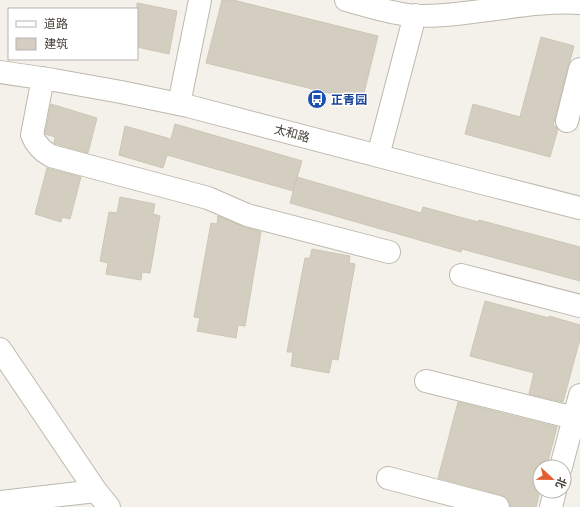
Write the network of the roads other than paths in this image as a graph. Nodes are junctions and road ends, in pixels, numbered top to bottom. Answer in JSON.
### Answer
{"nodes":[{"id":1,"x":200,"y":0,"type":"edge"},
{"id":2,"x":354,"y":1,"type":"edge"},
{"id":3,"x":580,"y":3,"type":"edge"},
{"id":4,"x":415,"y":15,"type":"junction"},
{"id":5,"x":580,"y":69,"type":"edge"},
{"id":6,"x":0,"y":72,"type":"edge"},
{"id":7,"x":43,"y":78,"type":"junction"},
{"id":8,"x":179,"y":104,"type":"junction"},
{"id":9,"x":567,"y":121,"type":"dead end"},
{"id":10,"x":378,"y":156,"type":"junction"},
{"id":11,"x":580,"y":208,"type":"edge"},
{"id":12,"x":389,"y":252,"type":"dead end"},
{"id":13,"x":461,"y":275,"type":"dead end"},
{"id":14,"x":580,"y":306,"type":"edge"},
{"id":15,"x":0,"y":349,"type":"edge"},
{"id":16,"x":426,"y":381,"type":"dead end"},
{"id":17,"x":580,"y":396,"type":"edge"},
{"id":18,"x":574,"y":418,"type":"junction"},
{"id":19,"x":563,"y":459,"type":"edge"},
{"id":20,"x":388,"y":478,"type":"dead end"},
{"id":21,"x":102,"y":499,"type":"edge"},
{"id":22,"x":0,"y":502,"type":"edge"},
{"id":23,"x":498,"y":507,"type":"edge"}],
"edges":[{"from":1,"to":8,"type":"street"},
{"from":2,"to":4,"type":"street"},
{"from":3,"to":4,"type":"street"},
{"from":4,"to":10,"type":"street"},
{"from":5,"to":9,"type":"street"},
{"from":6,"to":7,"type":"street","name":"太和路"},
{"from":7,"to":8,"type":"street","name":"太和路"},
{"from":7,"to":12,"type":"street"},
{"from":8,"to":10,"type":"street","name":"太和路"},
{"from":10,"to":11,"type":"street","name":"太和路"},
{"from":13,"to":14,"type":"street"},
{"from":15,"to":21,"type":"street"},
{"from":16,"to":18,"type":"street"},
{"from":17,"to":18,"type":"street"},
{"from":18,"to":19,"type":"street"},
{"from":20,"to":23,"type":"street"},
{"from":21,"to":22,"type":"street"}]}
